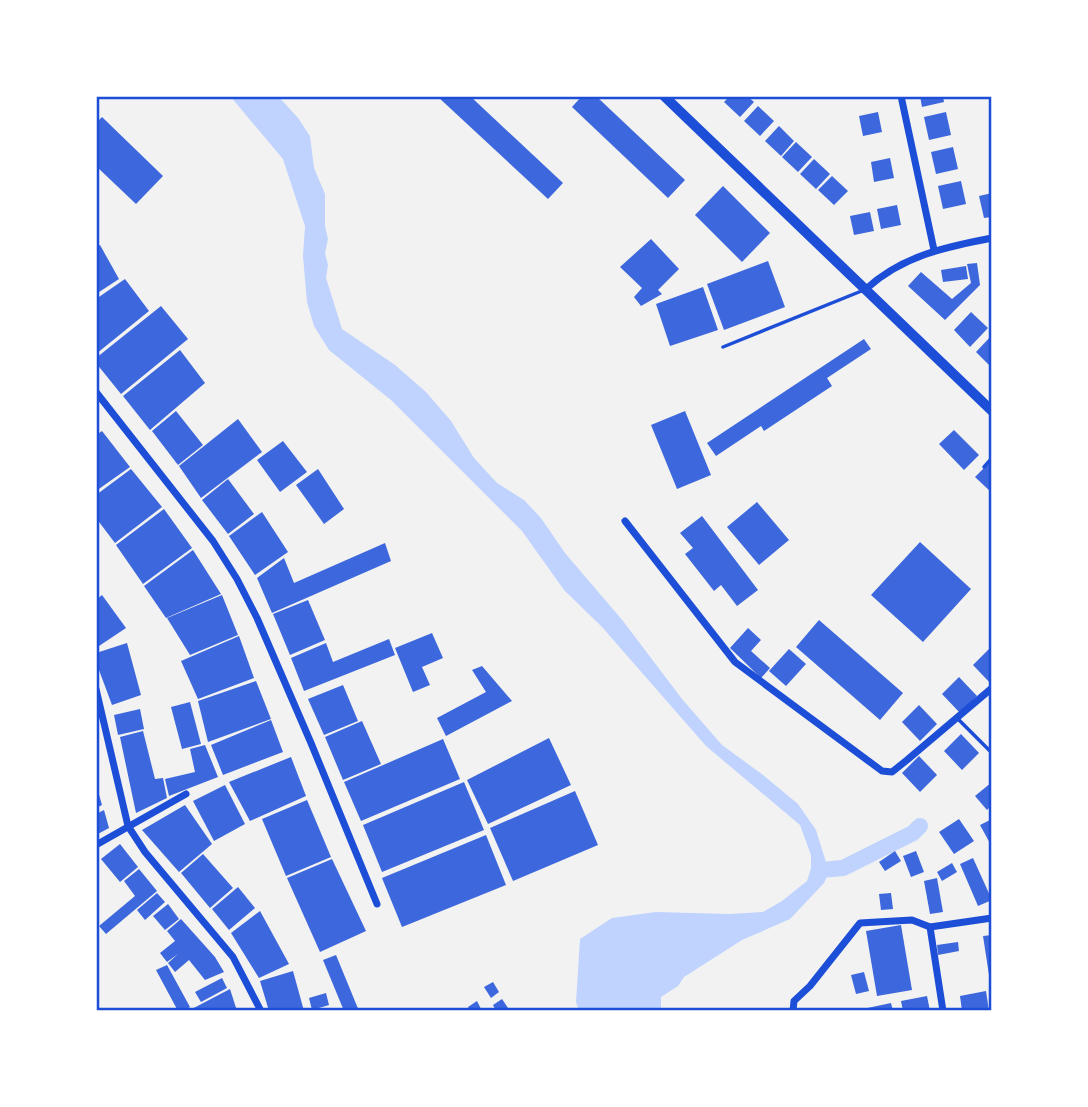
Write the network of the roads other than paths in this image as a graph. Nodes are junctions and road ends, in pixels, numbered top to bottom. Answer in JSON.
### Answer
{"nodes":[{"id":1,"x":664,"y":96,"type":"edge"},
{"id":2,"x":901,"y":96,"type":"edge"},
{"id":3,"x":992,"y":238,"type":"edge"},
{"id":4,"x":934,"y":250,"type":"junction"},
{"id":5,"x":866,"y":289,"type":"junction"},
{"id":6,"x":723,"y":347,"type":"dead end"},
{"id":7,"x":96,"y":392,"type":"edge"},
{"id":8,"x":992,"y":411,"type":"edge"},
{"id":9,"x":992,"y":458,"type":"edge"},
{"id":10,"x":984,"y":467,"type":"dead end"},
{"id":11,"x":625,"y":521,"type":"dead end"},
{"id":12,"x":992,"y":688,"type":"edge"},
{"id":13,"x":96,"y":689,"type":"edge"},
{"id":14,"x":957,"y":718,"type":"junction"},
{"id":15,"x":992,"y":754,"type":"edge"},
{"id":16,"x":186,"y":794,"type":"dead end"},
{"id":17,"x":128,"y":826,"type":"junction"},
{"id":18,"x":96,"y":845,"type":"edge"},
{"id":19,"x":377,"y":904,"type":"dead end"},
{"id":20,"x":992,"y":918,"type":"edge"},
{"id":21,"x":930,"y":927,"type":"junction"},
{"id":22,"x":261,"y":1011,"type":"edge"},
{"id":23,"x":793,"y":1011,"type":"edge"},
{"id":24,"x":943,"y":1011,"type":"edge"}],
"edges":[{"from":1,"to":5,"type":"street"},
{"from":2,"to":4,"type":"street"},
{"from":3,"to":4,"type":"street"},
{"from":4,"to":5,"type":"street"},
{"from":5,"to":6,"type":"lane"},
{"from":5,"to":8,"type":"street"},
{"from":7,"to":19,"type":"street"},
{"from":9,"to":10,"type":"lane"},
{"from":11,"to":14,"type":"street"},
{"from":12,"to":14,"type":"street"},
{"from":13,"to":17,"type":"street"},
{"from":14,"to":15,"type":"lane"},
{"from":16,"to":17,"type":"street"},
{"from":17,"to":18,"type":"street"},
{"from":17,"to":22,"type":"street"},
{"from":20,"to":21,"type":"street"},
{"from":21,"to":23,"type":"street"},
{"from":21,"to":24,"type":"street"}]}
